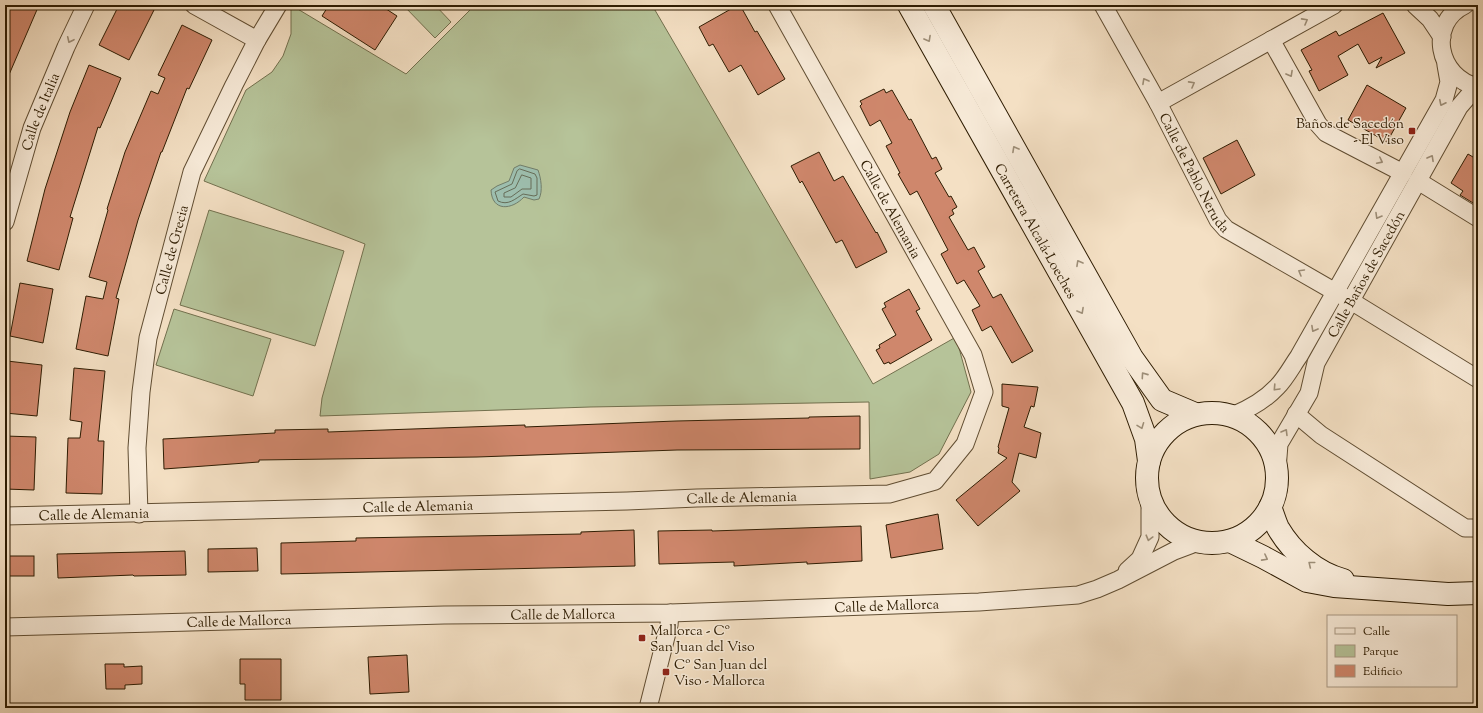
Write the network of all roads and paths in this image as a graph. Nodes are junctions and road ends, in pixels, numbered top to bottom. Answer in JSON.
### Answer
{"nodes":[{"id":1,"x":86,"y":5,"type":"edge"},
{"id":2,"x":194,"y":5,"type":"edge"},
{"id":3,"x":278,"y":5,"type":"edge"},
{"id":4,"x":777,"y":5,"type":"edge"},
{"id":5,"x":909,"y":5,"type":"edge"},
{"id":6,"x":934,"y":5,"type":"edge"},
{"id":7,"x":1103,"y":5,"type":"edge"},
{"id":8,"x":1334,"y":5,"type":"edge"},
{"id":9,"x":1415,"y":5,"type":"edge"},
{"id":10,"x":1459,"y":5,"type":"edge"},
{"id":11,"x":1442,"y":37,"type":"junction"},
{"id":12,"x":257,"y":40,"type":"junction"},
{"id":13,"x":1271,"y":40,"type":"junction"},
{"id":14,"x":1446,"y":65,"type":"junction"},
{"id":15,"x":1478,"y":87,"type":"edge"},
{"id":16,"x":1478,"y":90,"type":"edge"},
{"id":17,"x":1158,"y":103,"type":"junction"},
{"id":18,"x":1403,"y":173,"type":"junction"},
{"id":19,"x":1418,"y":181,"type":"junction"},
{"id":20,"x":1478,"y":218,"type":"edge"},
{"id":21,"x":5,"y":222,"type":"edge"},
{"id":22,"x":1335,"y":292,"type":"junction"},
{"id":23,"x":1351,"y":301,"type":"junction"},
{"id":24,"x":1478,"y":379,"type":"edge"},
{"id":25,"x":1195,"y":414,"type":"junction"},
{"id":26,"x":1296,"y":414,"type":"junction"},
{"id":27,"x":1232,"y":416,"type":"junction"},
{"id":28,"x":1149,"y":461,"type":"junction"},
{"id":29,"x":1277,"y":470,"type":"junction"},
{"id":30,"x":1150,"y":499,"type":"junction"},
{"id":31,"x":1270,"y":507,"type":"junction"},
{"id":32,"x":139,"y":514,"type":"junction"},
{"id":33,"x":5,"y":516,"type":"edge"},
{"id":34,"x":1478,"y":528,"type":"edge"},
{"id":35,"x":1230,"y":541,"type":"junction"},
{"id":36,"x":1198,"y":542,"type":"junction"},
{"id":37,"x":1118,"y":580,"type":"junction"},
{"id":38,"x":1373,"y":588,"type":"junction"},
{"id":39,"x":1478,"y":593,"type":"edge"},
{"id":40,"x":670,"y":613,"type":"junction"},
{"id":41,"x":5,"y":627,"type":"edge"},
{"id":42,"x":648,"y":708,"type":"edge"}],
"edges":[{"from":1,"to":21,"type":"street","name":"Calle de Italia","one_way":true},
{"from":2,"to":12,"type":"street"},
{"from":3,"to":12,"type":"street","name":"Calle de Grecia"},
{"from":4,"to":32,"type":"street","name":"Calle de Alemania"},
{"from":5,"to":28,"type":"main road","name":"Carretera Alcalá-Loeches","one_way":true},
{"from":25,"to":6,"type":"main road","name":"Carretera Alcalá-Loeches","one_way":true},
{"from":17,"to":7,"type":"street","name":"Calle de Pablo Neruda","one_way":true},
{"from":13,"to":8,"type":"street","one_way":true},
{"from":9,"to":11,"type":"street"},
{"from":10,"to":11,"type":"street"},
{"from":11,"to":14,"type":"street","name":"Calle Baños de Sacedón"},
{"from":12,"to":32,"type":"street","name":"Calle de Grecia"},
{"from":17,"to":13,"type":"street","one_way":true},
{"from":13,"to":18,"type":"street","one_way":true},
{"from":14,"to":15,"type":"street"},
{"from":14,"to":18,"type":"street","name":"Calle Baños de Sacedón","one_way":true},
{"from":19,"to":16,"type":"street","name":"Calle Baños de Sacedón","one_way":true},
{"from":22,"to":17,"type":"street","name":"Calle de Pablo Neruda","one_way":true},
{"from":18,"to":22,"type":"street","name":"Calle Baños de Sacedón","one_way":true},
{"from":19,"to":20,"type":"street"},
{"from":19,"to":23,"type":"street","name":"Calle Baños de Sacedón"},
{"from":22,"to":23,"type":"street","name":"Calle de Pablo Neruda"},
{"from":22,"to":27,"type":"street","name":"Calle Baños de Sacedón","one_way":true},
{"from":23,"to":24,"type":"street","name":"Calle de Pablo Neruda"},
{"from":23,"to":26,"type":"street","name":"Calle Baños de Sacedón"},
{"from":25,"to":27,"type":"main road"},
{"from":25,"to":28,"type":"main road"},
{"from":29,"to":26,"type":"street","name":"Calle Baños de Sacedón","one_way":true},
{"from":26,"to":34,"type":"street"},
{"from":27,"to":29,"type":"main road"},
{"from":28,"to":30,"type":"main road"},
{"from":29,"to":31,"type":"main road"},
{"from":30,"to":36,"type":"main road"},
{"from":30,"to":37,"type":"street","name":"Calle de Mallorca","one_way":true},
{"from":31,"to":35,"type":"main road"},
{"from":38,"to":31,"type":"main road","one_way":true},
{"from":32,"to":33,"type":"street","name":"Calle de Alemania"},
{"from":35,"to":36,"type":"main road"},
{"from":35,"to":38,"type":"main road","one_way":true},
{"from":36,"to":37,"type":"street","name":"Calle de Mallorca"},
{"from":37,"to":40,"type":"street","name":"Calle de Mallorca"},
{"from":38,"to":39,"type":"main road"},
{"from":40,"to":41,"type":"street","name":"Calle de Mallorca"},
{"from":40,"to":42,"type":"street"}]}
